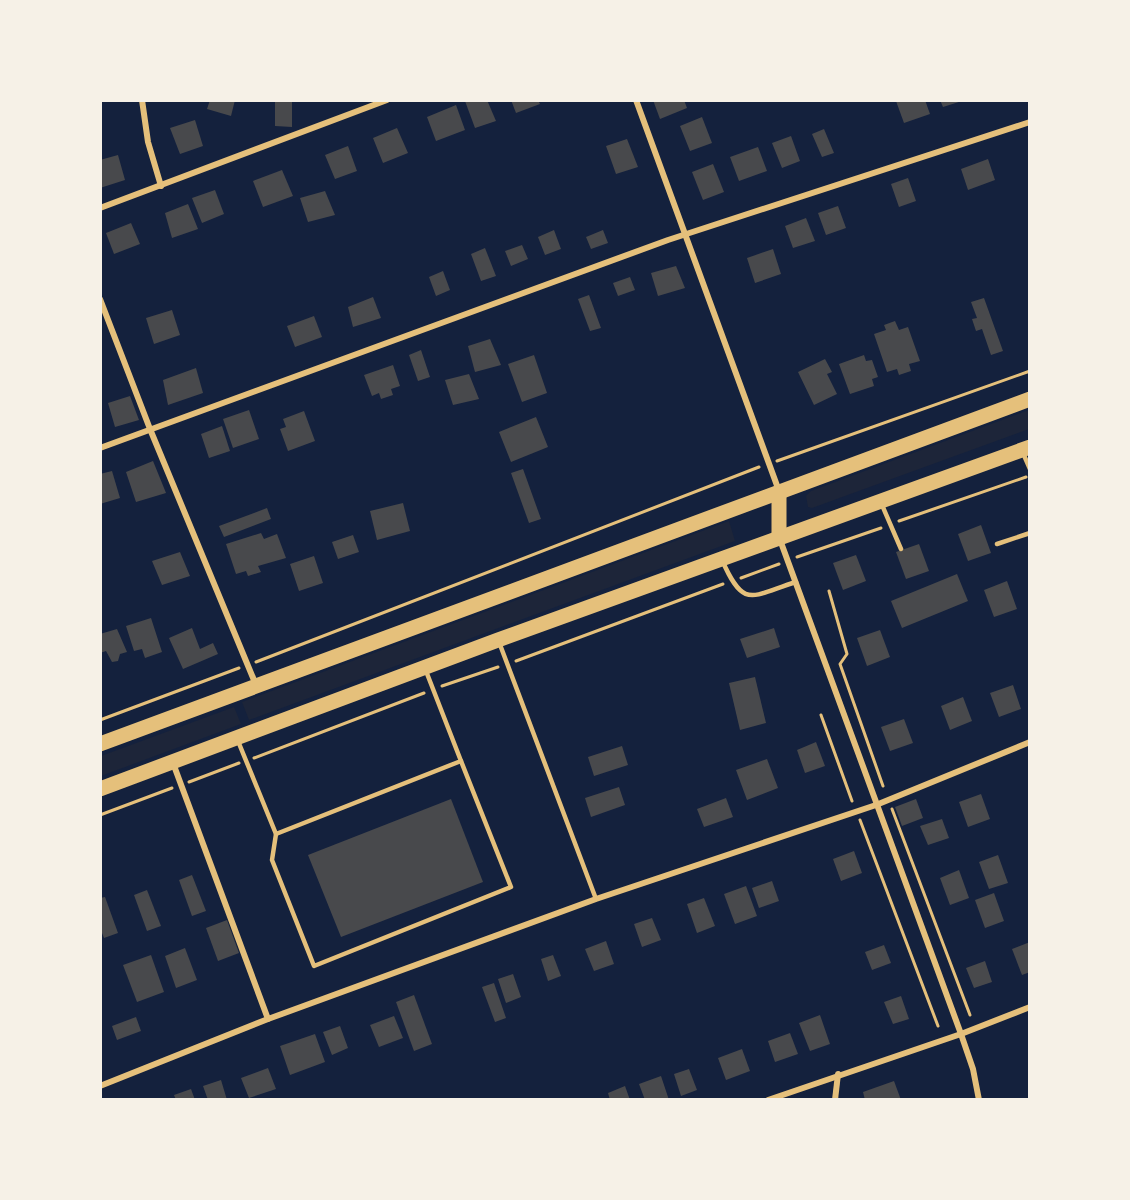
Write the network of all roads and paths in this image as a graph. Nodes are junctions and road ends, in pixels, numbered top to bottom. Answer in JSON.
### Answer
{"nodes":[{"id":1,"x":142,"y":100,"type":"edge"},
{"id":2,"x":387,"y":100,"type":"edge"},
{"id":3,"x":636,"y":100,"type":"edge"},
{"id":4,"x":1029,"y":122,"type":"edge"},
{"id":5,"x":162,"y":186,"type":"junction"},
{"id":6,"x":100,"y":208,"type":"edge"},
{"id":7,"x":687,"y":236,"type":"junction"},
{"id":8,"x":100,"y":298,"type":"edge"},
{"id":9,"x":1029,"y":371,"type":"edge"},
{"id":10,"x":1029,"y":399,"type":"edge"},
{"id":11,"x":150,"y":429,"type":"junction"},
{"id":12,"x":100,"y":448,"type":"edge"},
{"id":13,"x":1026,"y":449,"type":"edge"},
{"id":14,"x":769,"y":463,"type":"junction"},
{"id":15,"x":1029,"y":469,"type":"edge"},
{"id":16,"x":1029,"y":476,"type":"edge"},
{"id":17,"x":779,"y":492,"type":"junction"},
{"id":18,"x":880,"y":500,"type":"junction"},
{"id":19,"x":890,"y":525,"type":"junction"},
{"id":20,"x":1029,"y":533,"type":"edge"},
{"id":21,"x":779,"y":537,"type":"junction"},
{"id":22,"x":997,"y":544,"type":"dead end"},
{"id":23,"x":901,"y":549,"type":"dead end"},
{"id":24,"x":722,"y":558,"type":"junction"},
{"id":25,"x":788,"y":560,"type":"junction"},
{"id":26,"x":731,"y":581,"type":"junction"},
{"id":27,"x":796,"y":582,"type":"junction"},
{"id":28,"x":829,"y":591,"type":"dead end"},
{"id":29,"x":498,"y":640,"type":"junction"},
{"id":30,"x":507,"y":664,"type":"junction"},
{"id":31,"x":248,"y":665,"type":"junction"},
{"id":32,"x":424,"y":667,"type":"junction"},
{"id":33,"x":256,"y":686,"type":"junction"},
{"id":34,"x":433,"y":689,"type":"junction"},
{"id":35,"x":821,"y":715,"type":"dead end"},
{"id":36,"x":100,"y":720,"type":"edge"},
{"id":37,"x":237,"y":738,"type":"junction"},
{"id":38,"x":1029,"y":742,"type":"edge"},
{"id":39,"x":100,"y":744,"type":"edge"},
{"id":40,"x":246,"y":761,"type":"junction"},
{"id":41,"x":460,"y":761,"type":"junction"},
{"id":42,"x":172,"y":762,"type":"junction"},
{"id":43,"x":181,"y":785,"type":"junction"},
{"id":44,"x":883,"y":786,"type":"dead end"},
{"id":45,"x":100,"y":789,"type":"edge"},
{"id":46,"x":852,"y":801,"type":"dead end"},
{"id":47,"x":876,"y":805,"type":"junction"},
{"id":48,"x":892,"y":808,"type":"dead end"},
{"id":49,"x":100,"y":815,"type":"edge"},
{"id":50,"x":860,"y":820,"type":"dead end"},
{"id":51,"x":276,"y":834,"type":"junction"},
{"id":52,"x":596,"y":899,"type":"junction"},
{"id":53,"x":1029,"y":1007,"type":"edge"},
{"id":54,"x":970,"y":1015,"type":"dead end"},
{"id":55,"x":268,"y":1019,"type":"junction"},
{"id":56,"x":938,"y":1026,"type":"dead end"},
{"id":57,"x":961,"y":1034,"type":"junction"},
{"id":58,"x":838,"y":1074,"type":"junction"},
{"id":59,"x":100,"y":1086,"type":"edge"},
{"id":60,"x":768,"y":1100,"type":"edge"},
{"id":61,"x":835,"y":1100,"type":"edge"},
{"id":62,"x":979,"y":1100,"type":"edge"}],
"edges":[{"from":1,"to":5,"type":"street"},
{"from":2,"to":5,"type":"street"},
{"from":3,"to":7,"type":"street"},
{"from":4,"to":7,"type":"street"},
{"from":5,"to":6,"type":"street"},
{"from":7,"to":11,"type":"street"},
{"from":7,"to":14,"type":"street"},
{"from":8,"to":11,"type":"street"},
{"from":9,"to":14,"type":"path"},
{"from":10,"to":17,"type":"main road"},
{"from":11,"to":12,"type":"street"},
{"from":11,"to":31,"type":"street"},
{"from":13,"to":15,"type":"lane"},
{"from":13,"to":18,"type":"main road"},
{"from":14,"to":17,"type":"street"},
{"from":14,"to":31,"type":"path"},
{"from":16,"to":19,"type":"path"},
{"from":17,"to":21,"type":"main road"},
{"from":17,"to":33,"type":"main road"},
{"from":18,"to":19,"type":"lane"},
{"from":18,"to":21,"type":"main road"},
{"from":19,"to":23,"type":"lane"},
{"from":19,"to":25,"type":"path"},
{"from":20,"to":22,"type":"lane"},
{"from":21,"to":24,"type":"main road"},
{"from":21,"to":25,"type":"street"},
{"from":24,"to":26,"type":"lane"},
{"from":24,"to":29,"type":"main road"},
{"from":25,"to":26,"type":"path"},
{"from":25,"to":27,"type":"street"},
{"from":26,"to":27,"type":"lane"},
{"from":26,"to":30,"type":"path"},
{"from":27,"to":47,"type":"street"},
{"from":28,"to":44,"type":"path"},
{"from":29,"to":30,"type":"lane"},
{"from":29,"to":32,"type":"main road"},
{"from":30,"to":34,"type":"path"},
{"from":30,"to":52,"type":"lane"},
{"from":31,"to":33,"type":"street"},
{"from":31,"to":36,"type":"path"},
{"from":32,"to":34,"type":"lane"},
{"from":32,"to":37,"type":"main road"},
{"from":33,"to":39,"type":"main road"},
{"from":34,"to":40,"type":"path"},
{"from":34,"to":41,"type":"lane"},
{"from":35,"to":46,"type":"path"},
{"from":37,"to":40,"type":"lane"},
{"from":37,"to":42,"type":"main road"},
{"from":38,"to":47,"type":"street"},
{"from":40,"to":43,"type":"path"},
{"from":40,"to":51,"type":"lane"},
{"from":41,"to":51,"type":"lane"},
{"from":41,"to":51,"type":"lane"},
{"from":42,"to":43,"type":"street"},
{"from":42,"to":45,"type":"main road"},
{"from":43,"to":49,"type":"path"},
{"from":43,"to":55,"type":"street"},
{"from":47,"to":52,"type":"street"},
{"from":47,"to":57,"type":"street"},
{"from":48,"to":54,"type":"path"},
{"from":50,"to":56,"type":"path"},
{"from":52,"to":55,"type":"street"},
{"from":53,"to":57,"type":"street"},
{"from":55,"to":59,"type":"street"},
{"from":57,"to":58,"type":"street"},
{"from":57,"to":62,"type":"street"},
{"from":58,"to":60,"type":"street"},
{"from":58,"to":61,"type":"street"}]}
